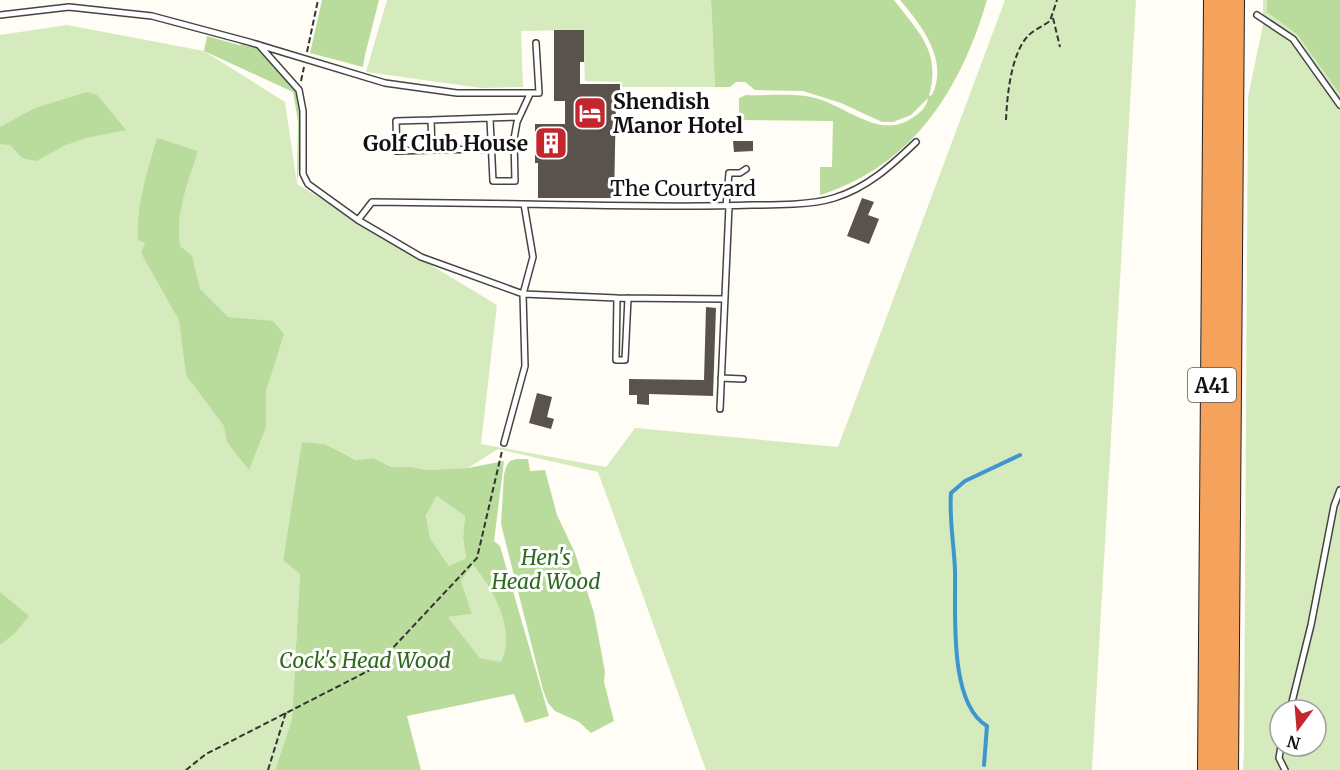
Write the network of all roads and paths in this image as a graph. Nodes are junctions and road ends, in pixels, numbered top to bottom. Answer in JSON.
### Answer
{"nodes":[{"id":1,"x":318,"y":0,"type":"edge"},
{"id":2,"x":1057,"y":0,"type":"edge"},
{"id":3,"x":1214,"y":0,"type":"edge"},
{"id":4,"x":1234,"y":0,"type":"edge"},
{"id":5,"x":0,"y":15,"type":"edge"},
{"id":6,"x":1257,"y":15,"type":"dead end"},
{"id":7,"x":1052,"y":17,"type":"junction"},
{"id":8,"x":536,"y":44,"type":"dead end"},
{"id":9,"x":258,"y":45,"type":"junction"},
{"id":10,"x":1060,"y":47,"type":"dead end"},
{"id":11,"x":306,"y":60,"type":"junction"},
{"id":12,"x":298,"y":90,"type":"junction"},
{"id":13,"x":530,"y":94,"type":"junction"},
{"id":14,"x":1340,"y":105,"type":"edge"},
{"id":15,"x":518,"y":117,"type":"junction"},
{"id":16,"x":490,"y":118,"type":"junction"},
{"id":17,"x":431,"y":120,"type":"junction"},
{"id":18,"x":1006,"y":120,"type":"dead end"},
{"id":19,"x":915,"y":142,"type":"dead end"},
{"id":20,"x":491,"y":149,"type":"junction"},
{"id":21,"x":432,"y":150,"type":"junction"},
{"id":22,"x":746,"y":170,"type":"dead end"},
{"id":23,"x":524,"y":204,"type":"junction"},
{"id":24,"x":728,"y":206,"type":"junction"},
{"id":25,"x":358,"y":220,"type":"junction"},
{"id":26,"x":523,"y":294,"type":"junction"},
{"id":27,"x":616,"y":298,"type":"junction"},
{"id":28,"x":628,"y":298,"type":"junction"},
{"id":29,"x":725,"y":299,"type":"junction"},
{"id":30,"x":721,"y":378,"type":"junction"},
{"id":31,"x":743,"y":379,"type":"dead end"},
{"id":32,"x":720,"y":409,"type":"dead end"},
{"id":33,"x":504,"y":443,"type":"joint"},
{"id":34,"x":1340,"y":490,"type":"edge"},
{"id":35,"x":1293,"y":698,"type":"edge"},
{"id":36,"x":286,"y":712,"type":"junction"},
{"id":37,"x":186,"y":770,"type":"edge"},
{"id":38,"x":268,"y":770,"type":"edge"},
{"id":39,"x":1208,"y":770,"type":"edge"},
{"id":40,"x":1228,"y":770,"type":"edge"}],
"edges":[{"from":1,"to":11,"type":"path"},
{"from":2,"to":7,"type":"path"},
{"from":3,"to":39,"type":"highway","number":"A41"},
{"from":4,"to":40,"type":"highway","number":"A41"},
{"from":5,"to":9,"type":"lane"},
{"from":6,"to":14,"type":"lane"},
{"from":7,"to":10,"type":"path"},
{"from":7,"to":18,"type":"path"},
{"from":8,"to":13,"type":"lane"},
{"from":9,"to":11,"type":"lane"},
{"from":9,"to":12,"type":"lane"},
{"from":11,"to":12,"type":"path"},
{"from":11,"to":13,"type":"lane"},
{"from":12,"to":25,"type":"lane"},
{"from":13,"to":15,"type":"lane"},
{"from":15,"to":16,"type":"lane"},
{"from":15,"to":20,"type":"lane"},
{"from":16,"to":17,"type":"lane"},
{"from":16,"to":20,"type":"lane"},
{"from":17,"to":21,"type":"lane"},
{"from":17,"to":21,"type":"lane"},
{"from":19,"to":24,"type":"lane","name":"The Courtyard"},
{"from":20,"to":21,"type":"lane"},
{"from":22,"to":24,"type":"lane"},
{"from":23,"to":24,"type":"lane","name":"The Courtyard"},
{"from":23,"to":25,"type":"lane","name":"The Courtyard"},
{"from":23,"to":26,"type":"lane"},
{"from":24,"to":29,"type":"lane"},
{"from":25,"to":26,"type":"lane"},
{"from":26,"to":27,"type":"lane"},
{"from":26,"to":33,"type":"lane"},
{"from":27,"to":28,"type":"lane"},
{"from":27,"to":28,"type":"lane"},
{"from":28,"to":29,"type":"lane"},
{"from":29,"to":30,"type":"lane"},
{"from":30,"to":31,"type":"lane"},
{"from":30,"to":32,"type":"lane"},
{"from":33,"to":36,"type":"path"},
{"from":34,"to":35,"type":"lane"},
{"from":36,"to":37,"type":"path"},
{"from":36,"to":38,"type":"path"}]}
